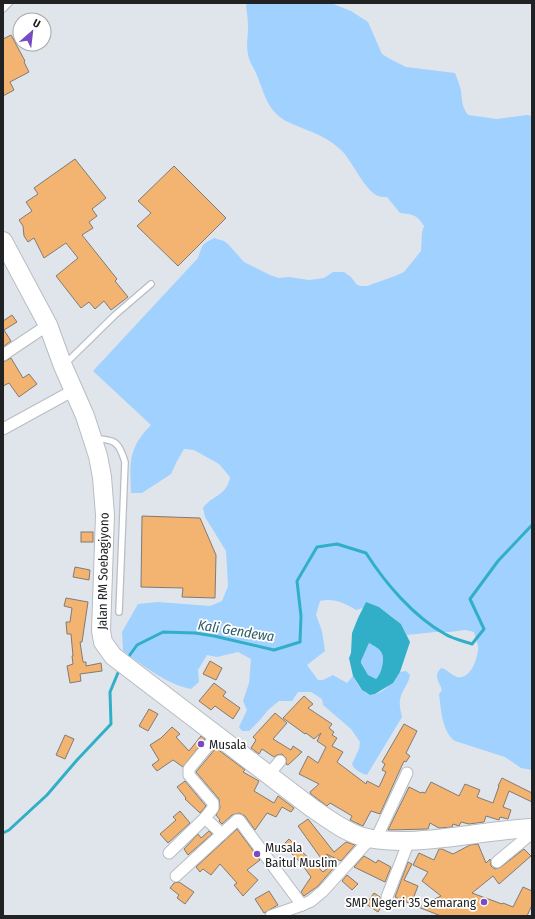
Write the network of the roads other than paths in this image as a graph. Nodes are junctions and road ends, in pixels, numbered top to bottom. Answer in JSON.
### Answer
{"nodes":[{"id":1,"x":9,"y":3,"type":"edge"},
{"id":2,"x":3,"y":9,"type":"edge"},
{"id":3,"x":3,"y":241,"type":"edge"},
{"id":4,"x":8,"y":262,"type":"edge"},
{"id":5,"x":151,"y":284,"type":"dead end"},
{"id":6,"x":48,"y":325,"type":"junction"},
{"id":7,"x":3,"y":355,"type":"edge"},
{"id":8,"x":64,"y":366,"type":"junction"},
{"id":9,"x":74,"y":390,"type":"junction"},
{"id":10,"x":3,"y":429,"type":"edge"},
{"id":11,"x":93,"y":439,"type":"junction"},
{"id":12,"x":119,"y":612,"type":"dead end"},
{"id":13,"x":217,"y":735,"type":"junction"},
{"id":14,"x":407,"y":773,"type":"dead end"},
{"id":15,"x":206,"y":818,"type":"junction"},
{"id":16,"x":532,"y":828,"type":"edge"},
{"id":17,"x":532,"y":833,"type":"edge"},
{"id":18,"x":222,"y":834,"type":"junction"},
{"id":19,"x":373,"y":839,"type":"junction"},
{"id":20,"x":409,"y":841,"type":"junction"},
{"id":21,"x":169,"y":853,"type":"dead end"},
{"id":22,"x":497,"y":862,"type":"dead end"},
{"id":23,"x":176,"y":876,"type":"dead end"},
{"id":24,"x":387,"y":897,"type":"dead end"},
{"id":25,"x":302,"y":905,"type":"junction"},
{"id":26,"x":271,"y":916,"type":"edge"}],
"edges":[{"from":1,"to":2,"type":"lane"},
{"from":3,"to":4,"type":"main road","name":"Jalan RM Soebagiyono"},
{"from":4,"to":6,"type":"main road","name":"Jalan RM Soebagiyono"},
{"from":5,"to":8,"type":"lane"},
{"from":6,"to":7,"type":"street"},
{"from":6,"to":8,"type":"main road","name":"Jalan RM Soebagiyono"},
{"from":8,"to":9,"type":"main road","name":"Jalan RM Soebagiyono"},
{"from":9,"to":10,"type":"street"},
{"from":9,"to":11,"type":"main road","name":"Jalan RM Soebagiyono"},
{"from":11,"to":12,"type":"lane"},
{"from":11,"to":13,"type":"main road","name":"Jalan RM Soebagiyono"},
{"from":13,"to":15,"type":"street"},
{"from":13,"to":19,"type":"main road","name":"Jalan RM Soebagiyono"},
{"from":14,"to":19,"type":"street"},
{"from":15,"to":18,"type":"street"},
{"from":15,"to":21,"type":"street"},
{"from":16,"to":20,"type":"main road","name":"Jalan RM Soebagiyono"},
{"from":17,"to":22,"type":"street"},
{"from":18,"to":23,"type":"street"},
{"from":18,"to":25,"type":"street"},
{"from":19,"to":20,"type":"main road","name":"Jalan RM Soebagiyono"},
{"from":19,"to":25,"type":"street"},
{"from":20,"to":24,"type":"street"},
{"from":25,"to":26,"type":"street"}]}
